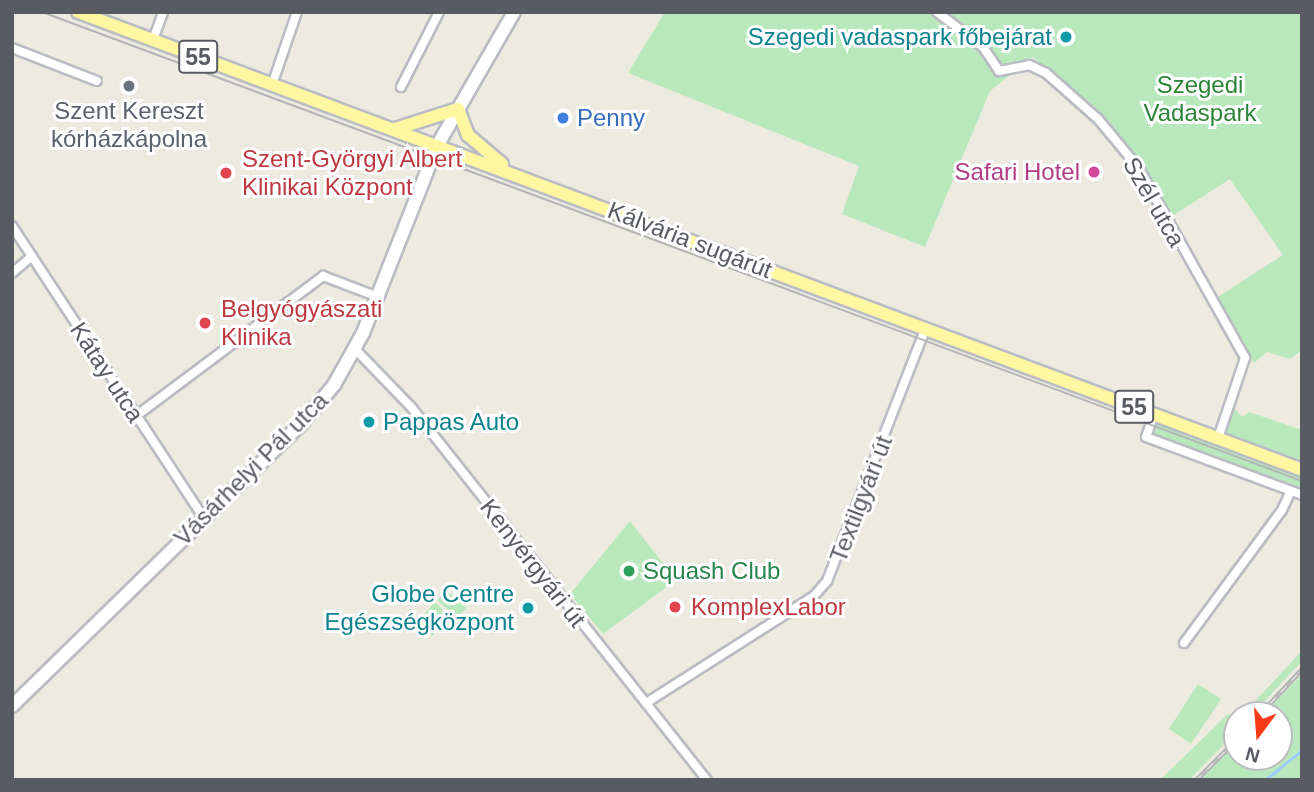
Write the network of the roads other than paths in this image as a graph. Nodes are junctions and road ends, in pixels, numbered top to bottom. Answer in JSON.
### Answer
{"nodes":[{"id":1,"x":78,"y":12,"type":"edge"},
{"id":2,"x":163,"y":12,"type":"edge"},
{"id":3,"x":297,"y":12,"type":"edge"},
{"id":4,"x":439,"y":12,"type":"edge"},
{"id":5,"x":514,"y":12,"type":"edge"},
{"id":6,"x":937,"y":12,"type":"edge"},
{"id":7,"x":153,"y":40,"type":"junction"},
{"id":8,"x":12,"y":48,"type":"edge"},
{"id":9,"x":97,"y":81,"type":"dead end"},
{"id":10,"x":272,"y":85,"type":"junction"},
{"id":11,"x":401,"y":87,"type":"dead end"},
{"id":12,"x":458,"y":109,"type":"junction"},
{"id":13,"x":391,"y":130,"type":"junction"},
{"id":14,"x":437,"y":146,"type":"junction"},
{"id":15,"x":513,"y":173,"type":"junction"},
{"id":16,"x":12,"y":226,"type":"edge"},
{"id":17,"x":32,"y":256,"type":"junction"},
{"id":18,"x":12,"y":273,"type":"edge"},
{"id":19,"x":378,"y":297,"type":"junction"},
{"id":20,"x":925,"y":329,"type":"junction"},
{"id":21,"x":356,"y":350,"type":"junction"},
{"id":22,"x":1154,"y":414,"type":"junction"},
{"id":23,"x":136,"y":416,"type":"junction"},
{"id":24,"x":1219,"y":438,"type":"junction"},
{"id":25,"x":1302,"y":470,"type":"edge"},
{"id":26,"x":1291,"y":491,"type":"junction"},
{"id":27,"x":1302,"y":495,"type":"edge"},
{"id":28,"x":203,"y":517,"type":"junction"},
{"id":29,"x":1184,"y":643,"type":"dead end"},
{"id":30,"x":646,"y":703,"type":"junction"},
{"id":31,"x":12,"y":706,"type":"edge"},
{"id":32,"x":707,"y":780,"type":"edge"}],
"edges":[{"from":1,"to":7,"type":"main road","name":"Kálvária sugárút","number":"55"},
{"from":2,"to":7,"type":"street"},
{"from":3,"to":10,"type":"street"},
{"from":4,"to":11,"type":"street"},
{"from":5,"to":12,"type":"main road","name":"Vásárhelyi Pál utca"},
{"from":6,"to":24,"type":"street","name":"Szél utca"},
{"from":7,"to":10,"type":"main road","name":"Kálvária sugárút","number":"55"},
{"from":8,"to":9,"type":"street"},
{"from":10,"to":13,"type":"main road","name":"Kálvária sugárút","number":"55"},
{"from":12,"to":13,"type":"main road"},
{"from":12,"to":14,"type":"main road","name":"Vásárhelyi Pál utca"},
{"from":12,"to":15,"type":"main road"},
{"from":13,"to":14,"type":"main road","name":"Kálvária sugárút","number":"55"},
{"from":14,"to":15,"type":"main road","name":"Kálvária sugárút","number":"55"},
{"from":14,"to":19,"type":"main road","name":"Vásárhelyi Pál utca"},
{"from":15,"to":20,"type":"main road","name":"Kálvária sugárút","number":"55"},
{"from":16,"to":17,"type":"street","name":"Kátay utca"},
{"from":17,"to":18,"type":"street"},
{"from":17,"to":23,"type":"street","name":"Kátay utca"},
{"from":19,"to":21,"type":"main road","name":"Vásárhelyi Pál utca"},
{"from":19,"to":23,"type":"street"},
{"from":20,"to":22,"type":"main road","name":"Kálvária sugárút","number":"55"},
{"from":20,"to":30,"type":"street","name":"Textilgyári út"},
{"from":21,"to":28,"type":"main road","name":"Vásárhelyi Pál utca"},
{"from":21,"to":30,"type":"street","name":"Kenyérgyári út"},
{"from":22,"to":24,"type":"main road","name":"Kálvária sugárút","number":"55"},
{"from":22,"to":26,"type":"street"},
{"from":23,"to":28,"type":"street","name":"Kátay utca"},
{"from":24,"to":25,"type":"main road","name":"Kálvária sugárút","number":"55"},
{"from":26,"to":27,"type":"street"},
{"from":26,"to":29,"type":"street"},
{"from":28,"to":31,"type":"main road","name":"Vásárhelyi Pál utca"},
{"from":30,"to":32,"type":"street","name":"Kenyérgyári út"}]}
